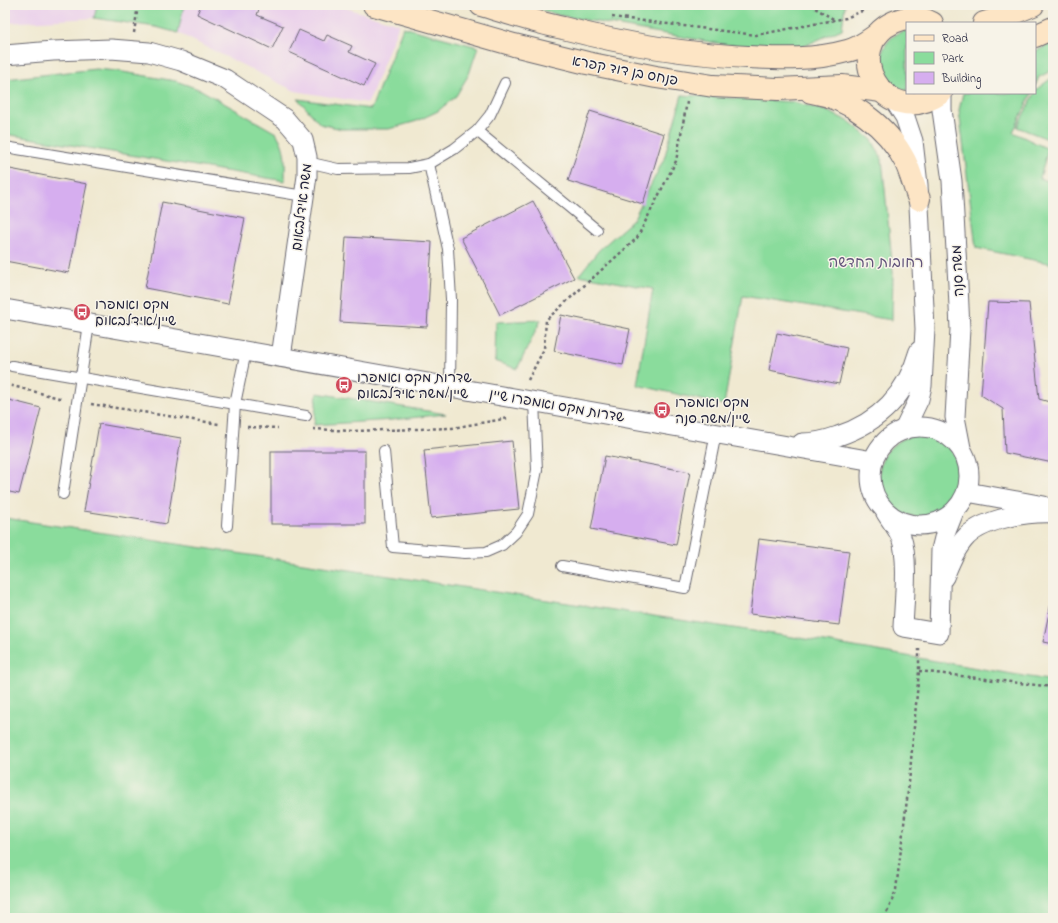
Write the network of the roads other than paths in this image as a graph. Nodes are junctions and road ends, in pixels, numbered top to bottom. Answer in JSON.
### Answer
{"nodes":[{"id":1,"x":374,"y":5,"type":"edge"},
{"id":2,"x":481,"y":5,"type":"edge"},
{"id":3,"x":1033,"y":5,"type":"edge"},
{"id":4,"x":932,"y":22,"type":"edge"},
{"id":5,"x":987,"y":22,"type":"edge"},
{"id":6,"x":1053,"y":28,"type":"edge"},
{"id":7,"x":878,"y":34,"type":"junction"},
{"id":8,"x":1036,"y":36,"type":"edge"},
{"id":9,"x":5,"y":55,"type":"edge"},
{"id":10,"x":505,"y":83,"type":"dead end"},
{"id":11,"x":778,"y":89,"type":"junction"},
{"id":12,"x":940,"y":94,"type":"edge"},
{"id":13,"x":941,"y":94,"type":"edge"},
{"id":14,"x":888,"y":96,"type":"junction"},
{"id":15,"x":477,"y":131,"type":"junction"},
{"id":16,"x":5,"y":147,"type":"edge"},
{"id":17,"x":307,"y":162,"type":"junction"},
{"id":18,"x":429,"y":164,"type":"junction"},
{"id":19,"x":304,"y":196,"type":"junction"},
{"id":20,"x":919,"y":199,"type":"junction"},
{"id":21,"x":597,"y":230,"type":"dead end"},
{"id":22,"x":5,"y":309,"type":"edge"},
{"id":23,"x":89,"y":324,"type":"junction"},
{"id":24,"x":925,"y":329,"type":"junction"},
{"id":25,"x":246,"y":351,"type":"junction"},
{"id":26,"x":281,"y":358,"type":"junction"},
{"id":27,"x":12,"y":366,"type":"dead end"},
{"id":28,"x":80,"y":378,"type":"junction"},
{"id":29,"x":450,"y":387,"type":"junction"},
{"id":30,"x":526,"y":400,"type":"junction"},
{"id":31,"x":234,"y":404,"type":"junction"},
{"id":32,"x":306,"y":416,"type":"dead end"},
{"id":33,"x":904,"y":430,"type":"junction"},
{"id":34,"x":716,"y":433,"type":"junction"},
{"id":35,"x":770,"y":443,"type":"junction"},
{"id":36,"x":961,"y":448,"type":"junction"},
{"id":37,"x":384,"y":451,"type":"dead end"},
{"id":38,"x":873,"y":461,"type":"junction"},
{"id":39,"x":967,"y":492,"type":"junction"},
{"id":40,"x":62,"y":494,"type":"dead end"},
{"id":41,"x":1053,"y":508,"type":"edge"},
{"id":42,"x":883,"y":509,"type":"junction"},
{"id":43,"x":1053,"y":513,"type":"edge"},
{"id":44,"x":953,"y":514,"type":"junction"},
{"id":45,"x":227,"y":526,"type":"dead end"},
{"id":46,"x":562,"y":566,"type":"dead end"},
{"id":47,"x":940,"y":583,"type":"junction"}],
"edges":[{"from":1,"to":11,"type":"main road","name":"פנחס בן דוד קפרא"},
{"from":2,"to":7,"type":"main road","name":"פנחס בן דוד קפרא"},
{"from":3,"to":5,"type":"main road"},
{"from":4,"to":7,"type":"main road","name":"פנחס בן דוד קפרא"},
{"from":6,"to":8,"type":"main road"},
{"from":7,"to":14,"type":"main road"},
{"from":9,"to":17,"type":"street","name":"משה אידלבאום"},
{"from":10,"to":15,"type":"lane"},
{"from":11,"to":14,"type":"main road","name":"פנחס בן דוד קפרא"},
{"from":11,"to":20,"type":"main road"},
{"from":12,"to":14,"type":"main road","name":"פנחס בן דוד קפרא"},
{"from":13,"to":36,"type":"street","name":"משה סנה"},
{"from":14,"to":20,"type":"street"},
{"from":15,"to":18,"type":"lane"},
{"from":15,"to":21,"type":"lane"},
{"from":16,"to":19,"type":"lane"},
{"from":17,"to":18,"type":"lane"},
{"from":17,"to":19,"type":"street","name":"משה אידלבאום"},
{"from":18,"to":29,"type":"lane"},
{"from":19,"to":26,"type":"street","name":"משה אידלבאום"},
{"from":20,"to":24,"type":"street"},
{"from":22,"to":23,"type":"street","name":"שדרות מקס ואמפרו שיין"},
{"from":23,"to":25,"type":"street","name":"שדרות מקס ואמפרו שיין"},
{"from":23,"to":28,"type":"lane"},
{"from":24,"to":33,"type":"street"},
{"from":24,"to":35,"type":"street"},
{"from":25,"to":26,"type":"street","name":"שדרות מקס ואמפרו שיין"},
{"from":25,"to":31,"type":"lane"},
{"from":26,"to":29,"type":"street","name":"שדרות מקס ואמפרו שיין"},
{"from":27,"to":28,"type":"lane"},
{"from":28,"to":31,"type":"lane"},
{"from":28,"to":40,"type":"lane"},
{"from":29,"to":30,"type":"street","name":"שדרות מקס ואמפרו שיין"},
{"from":30,"to":34,"type":"street","name":"שדרות מקס ואמפרו שיין"},
{"from":30,"to":37,"type":"lane"},
{"from":31,"to":32,"type":"lane"},
{"from":31,"to":45,"type":"lane"},
{"from":33,"to":36,"type":"street"},
{"from":33,"to":38,"type":"street"},
{"from":34,"to":35,"type":"street","name":"שדרות מקס ואמפרו שיין"},
{"from":34,"to":46,"type":"lane"},
{"from":35,"to":38,"type":"street","name":"שדרות מקס ואמפרו שיין"},
{"from":36,"to":39,"type":"street"},
{"from":38,"to":42,"type":"street"},
{"from":39,"to":41,"type":"street"},
{"from":39,"to":44,"type":"street"},
{"from":42,"to":44,"type":"street"},
{"from":42,"to":47,"type":"street"},
{"from":43,"to":47,"type":"street"},
{"from":44,"to":47,"type":"street"}]}
